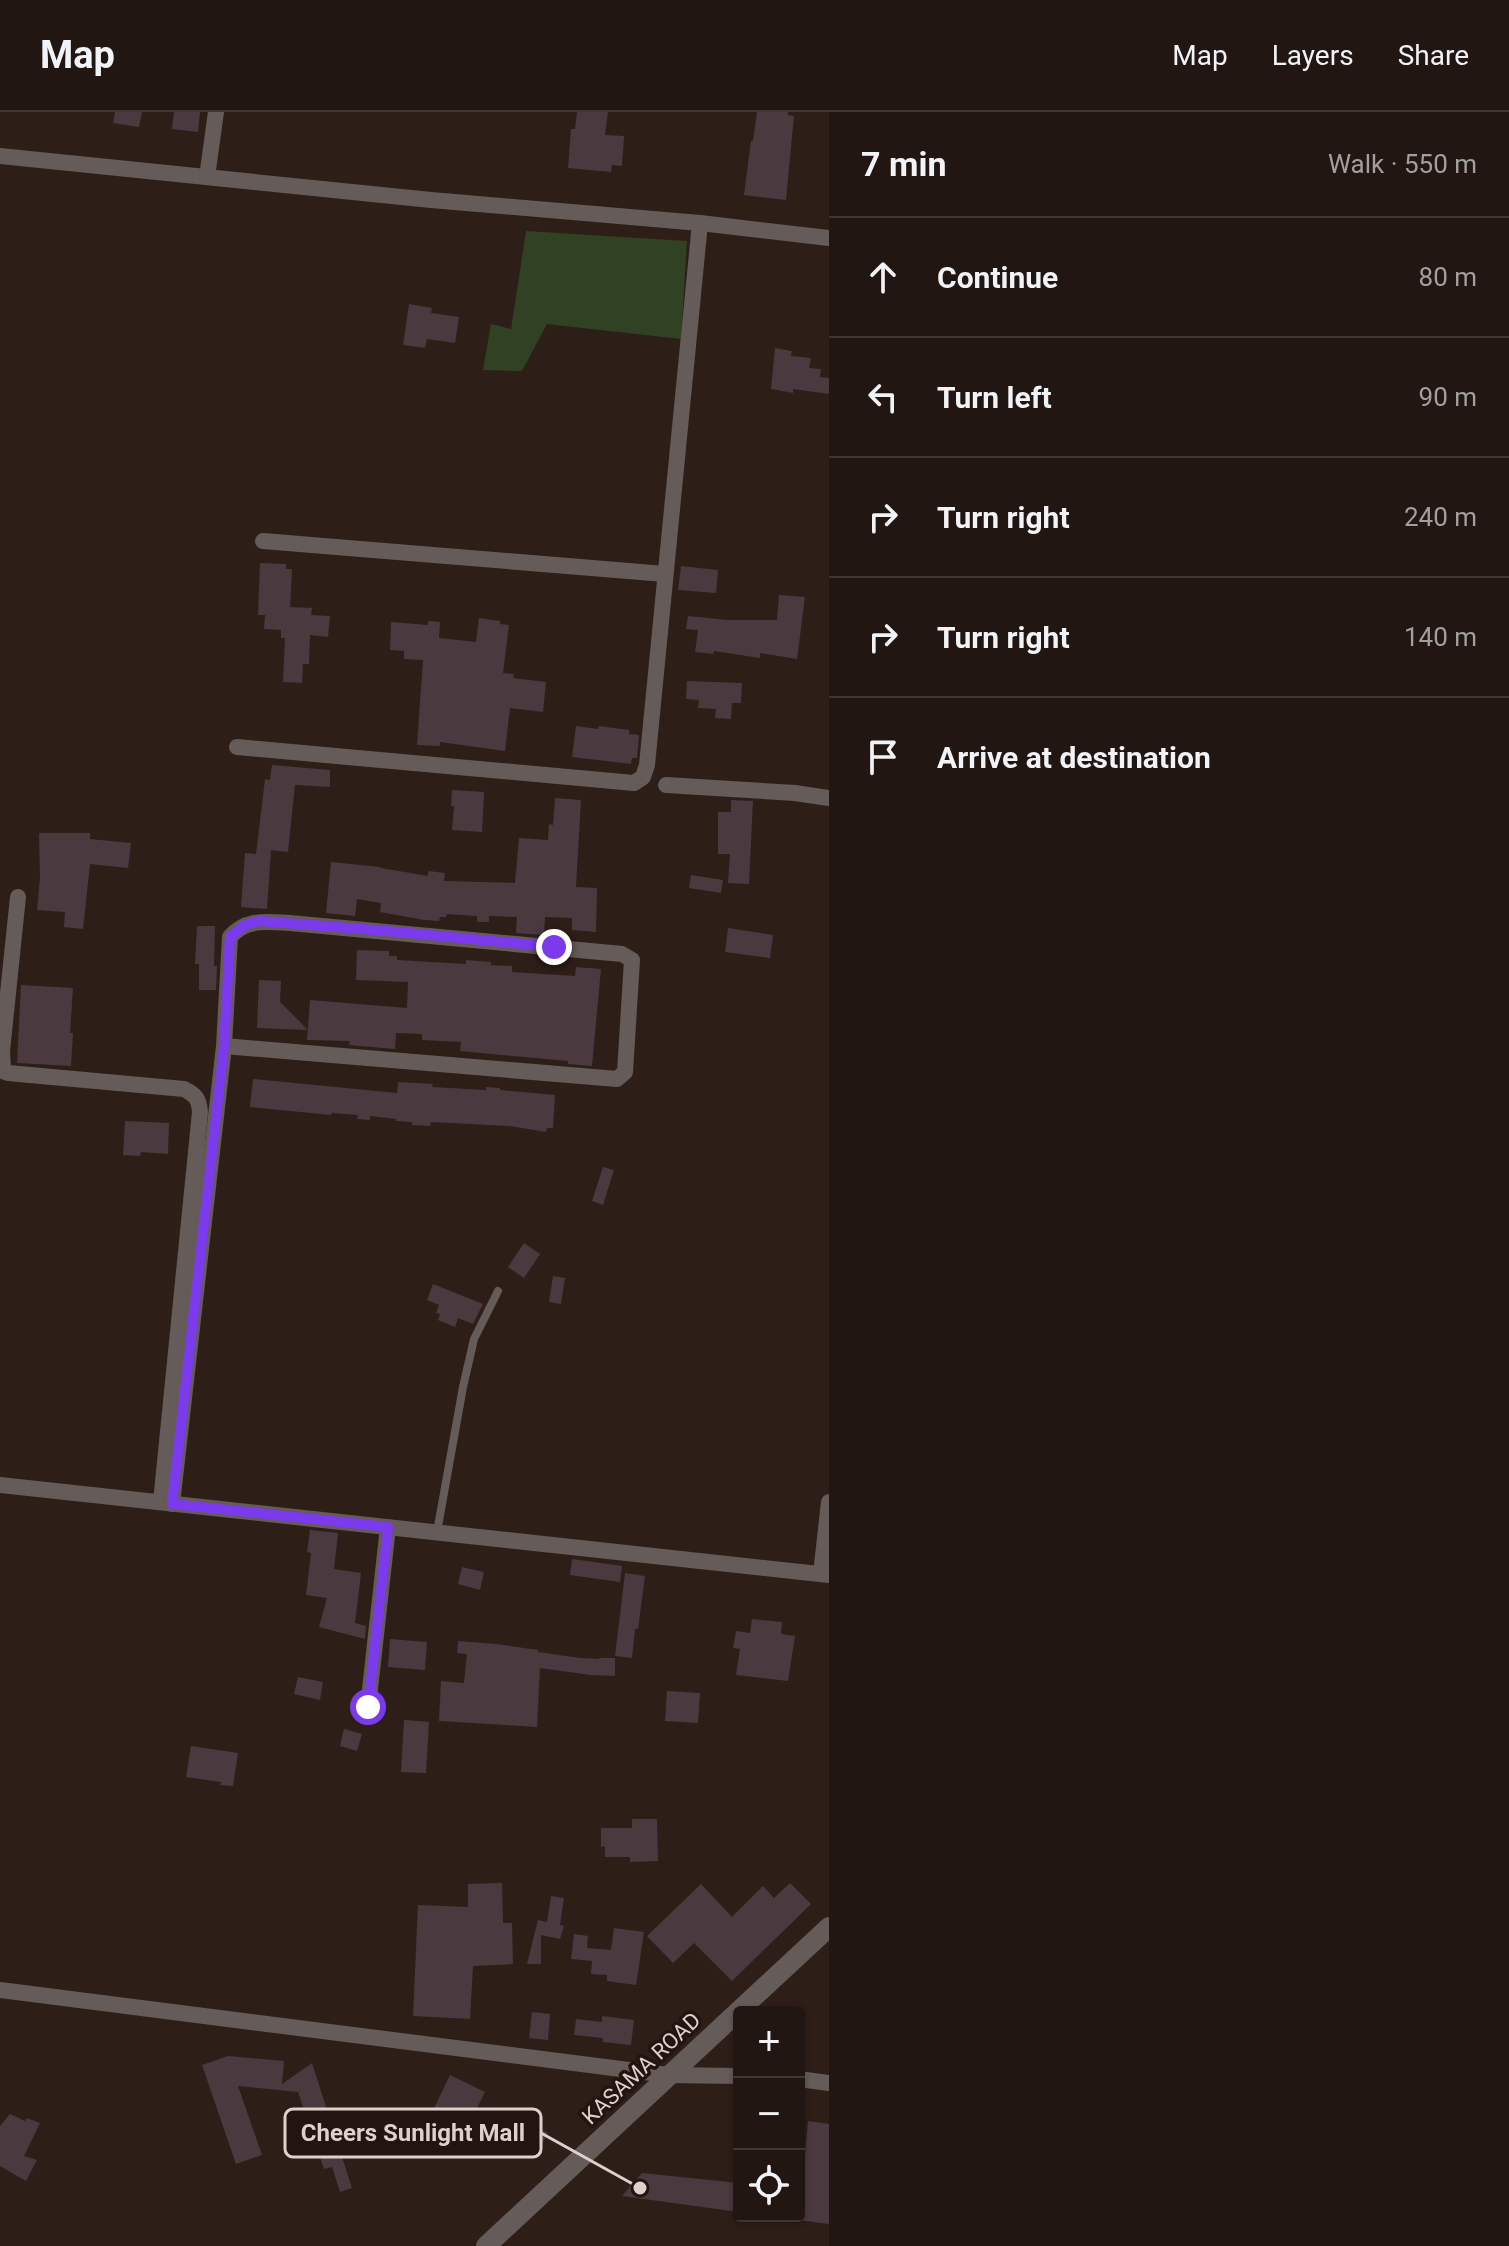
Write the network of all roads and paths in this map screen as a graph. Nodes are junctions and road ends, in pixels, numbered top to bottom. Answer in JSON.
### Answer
{"nodes":[{"id":1,"x":216,"y":112,"type":"edge"},
{"id":2,"x":0,"y":156,"type":"edge"},
{"id":3,"x":207,"y":177,"type":"junction"},
{"id":4,"x":700,"y":223,"type":"junction"},
{"id":5,"x":829,"y":238,"type":"edge"},
{"id":6,"x":263,"y":541,"type":"dead end"},
{"id":7,"x":665,"y":574,"type":"junction"},
{"id":8,"x":237,"y":747,"type":"dead end"},
{"id":9,"x":666,"y":785,"type":"dead end"},
{"id":10,"x":829,"y":798,"type":"edge"},
{"id":11,"x":18,"y":897,"type":"dead end"},
{"id":12,"x":224,"y":1046,"type":"junction"},
{"id":13,"x":498,"y":1291,"type":"dead end"},
{"id":14,"x":0,"y":1485,"type":"edge"},
{"id":15,"x":829,"y":1502,"type":"edge"},
{"id":16,"x":167,"y":1503,"type":"junction"},
{"id":17,"x":388,"y":1527,"type":"junction"},
{"id":18,"x":436,"y":1533,"type":"junction"},
{"id":19,"x":825,"y":1575,"type":"edge"},
{"id":20,"x":368,"y":1707,"type":"dead end"},
{"id":21,"x":829,"y":1927,"type":"edge"},
{"id":22,"x":0,"y":1990,"type":"edge"},
{"id":23,"x":668,"y":2075,"type":"junction"},
{"id":24,"x":733,"y":2076,"type":"edge"},
{"id":25,"x":805,"y":2080,"type":"edge"},
{"id":26,"x":829,"y":2083,"type":"edge"},
{"id":27,"x":486,"y":2246,"type":"edge"}],
"edges":[{"from":1,"to":3,"type":"street"},
{"from":2,"to":3,"type":"street"},
{"from":3,"to":4,"type":"street"},
{"from":4,"to":5,"type":"street"},
{"from":4,"to":7,"type":"street"},
{"from":6,"to":7,"type":"street"},
{"from":7,"to":8,"type":"street"},
{"from":9,"to":10,"type":"street"},
{"from":11,"to":16,"type":"street"},
{"from":12,"to":12,"type":"street"},
{"from":12,"to":16,"type":"street"},
{"from":13,"to":18,"type":"lane"},
{"from":14,"to":16,"type":"street"},
{"from":15,"to":19,"type":"street"},
{"from":16,"to":17,"type":"street"},
{"from":17,"to":18,"type":"street"},
{"from":17,"to":20,"type":"street"},
{"from":18,"to":19,"type":"street"},
{"from":21,"to":23,"type":"street","name":"KASAMA ROAD"},
{"from":22,"to":23,"type":"street"},
{"from":23,"to":24,"type":"street"},
{"from":23,"to":27,"type":"street","name":"KASAMA ROAD"},
{"from":25,"to":26,"type":"street"}]}
